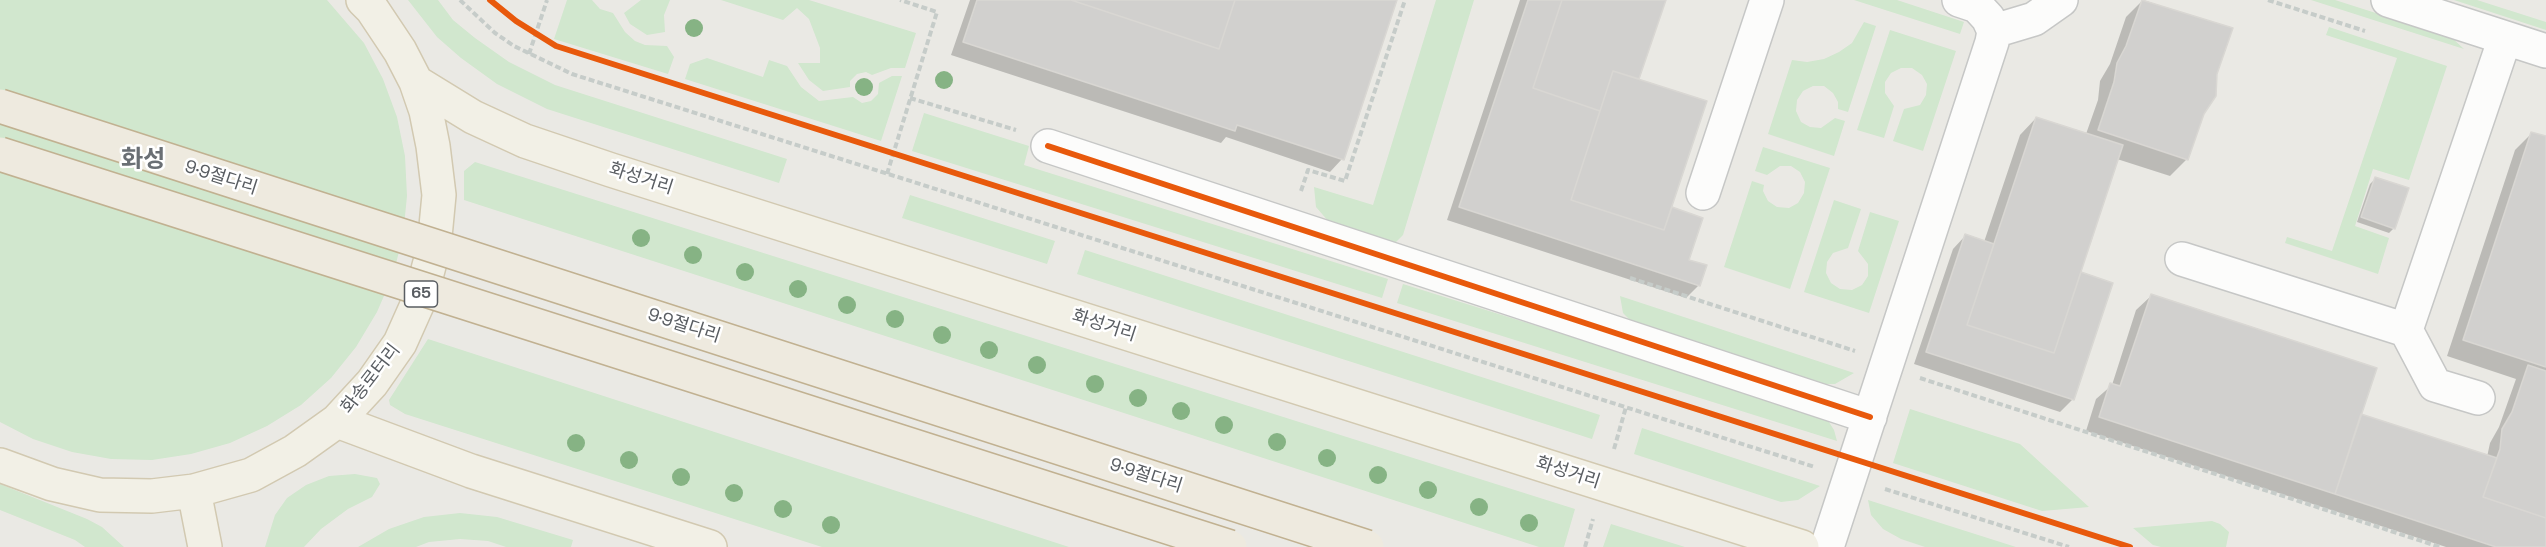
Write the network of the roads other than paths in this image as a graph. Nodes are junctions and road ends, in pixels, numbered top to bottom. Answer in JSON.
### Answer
{"nodes":[{"id":1,"x":363,"y":0,"type":"edge"},
{"id":2,"x":1767,"y":0,"type":"edge"},
{"id":3,"x":1959,"y":0,"type":"edge"},
{"id":4,"x":2061,"y":0,"type":"edge"},
{"id":5,"x":2388,"y":0,"type":"edge"},
{"id":6,"x":1994,"y":31,"type":"junction"},
{"id":7,"x":2505,"y":38,"type":"junction"},
{"id":8,"x":2546,"y":51,"type":"edge"},
{"id":9,"x":416,"y":82,"type":"junction"},
{"id":10,"x":0,"y":106,"type":"edge"},
{"id":11,"x":1048,"y":146,"type":"road end"},
{"id":12,"x":0,"y":154,"type":"edge"},
{"id":13,"x":1703,"y":193,"type":"dead end"},
{"id":14,"x":2182,"y":259,"type":"dead end"},
{"id":15,"x":2406,"y":330,"type":"junction"},
{"id":16,"x":2478,"y":398,"type":"dead end"},
{"id":17,"x":1870,"y":417,"type":"junction"},
{"id":18,"x":337,"y":421,"type":"junction"},
{"id":19,"x":0,"y":465,"type":"edge"},
{"id":20,"x":194,"y":491,"type":"junction"},
{"id":21,"x":205,"y":547,"type":"edge"},
{"id":22,"x":710,"y":547,"type":"edge"},
{"id":23,"x":1230,"y":547,"type":"edge"},
{"id":24,"x":1367,"y":547,"type":"edge"},
{"id":25,"x":1802,"y":547,"type":"edge"},
{"id":26,"x":1827,"y":547,"type":"edge"}],
"edges":[{"from":1,"to":9,"type":"main road","name":"화송로터리","number":"65"},
{"from":2,"to":13,"type":"street"},
{"from":3,"to":6,"type":"street"},
{"from":4,"to":6,"type":"street"},
{"from":5,"to":7,"type":"street"},
{"from":6,"to":17,"type":"street"},
{"from":7,"to":8,"type":"street"},
{"from":7,"to":15,"type":"street"},
{"from":9,"to":18,"type":"main road","name":"화송로터리","number":"65"},
{"from":9,"to":25,"type":"main road","name":"화성거리"},
{"from":10,"to":24,"type":"highway","name":"9·9절다리","bridge":true},
{"from":11,"to":17,"type":"street"},
{"from":12,"to":23,"type":"highway","bridge":true},
{"from":14,"to":15,"type":"street"},
{"from":15,"to":16,"type":"street"},
{"from":17,"to":26,"type":"street"},
{"from":18,"to":20,"type":"main road","name":"화송로터리","number":"65"},
{"from":18,"to":22,"type":"main road"},
{"from":19,"to":20,"type":"main road","name":"화송로터리","number":"65"},
{"from":20,"to":21,"type":"main road"}]}
